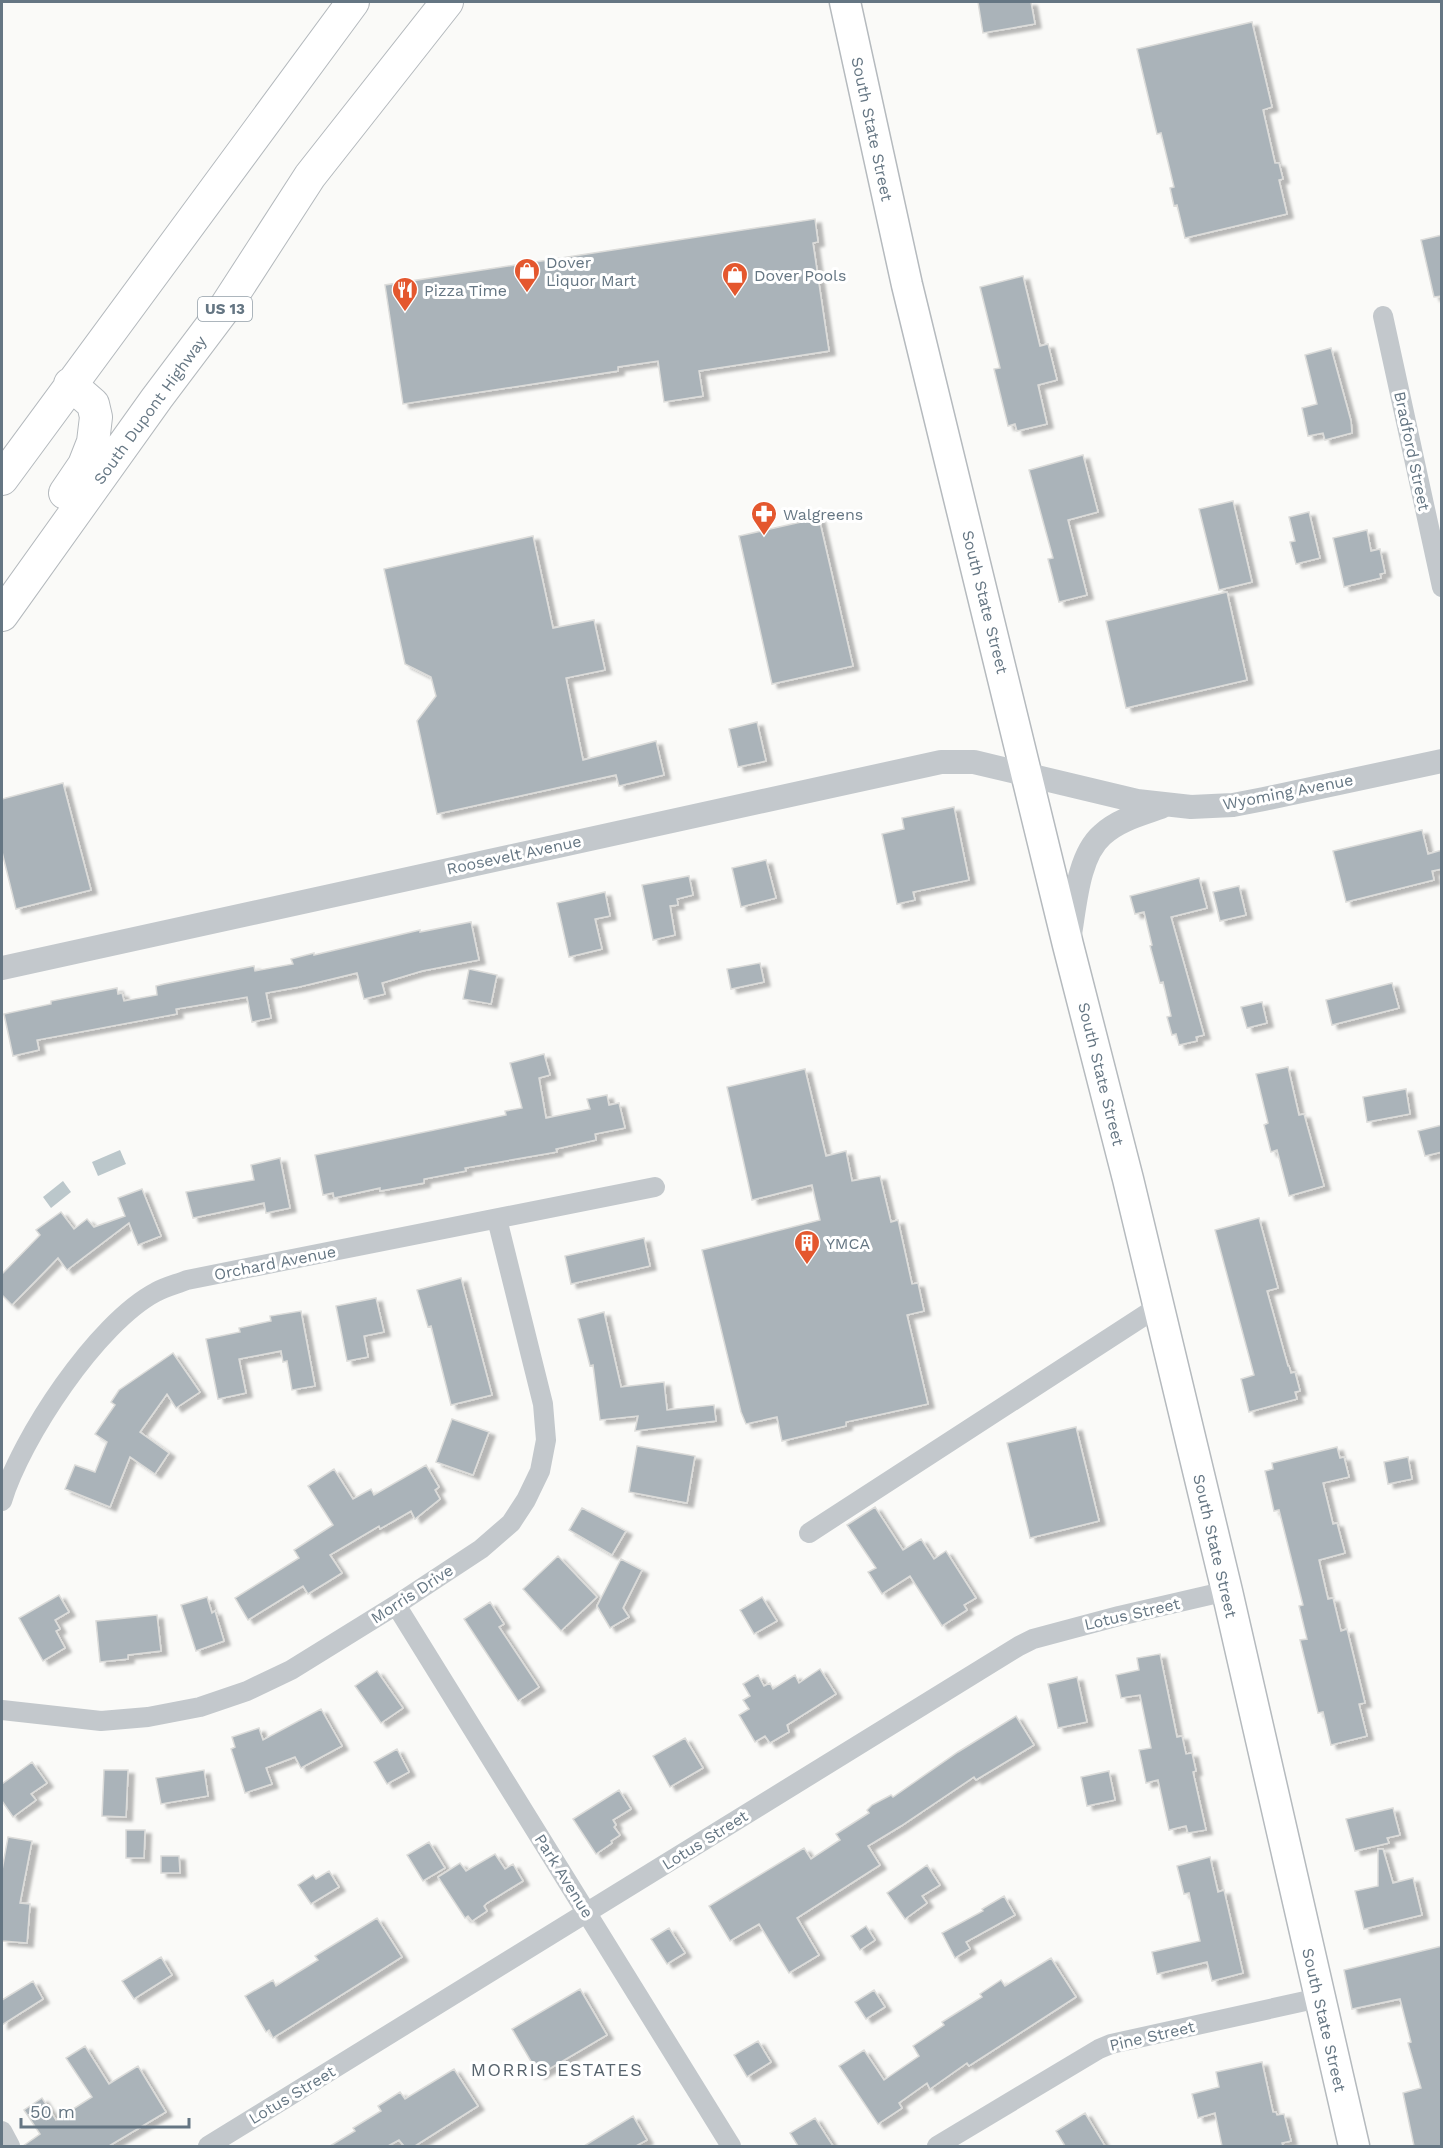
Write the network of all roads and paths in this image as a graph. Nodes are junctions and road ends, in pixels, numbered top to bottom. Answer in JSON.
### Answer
{"nodes":[{"id":1,"x":353,"y":2,"type":"edge"},
{"id":2,"x":423,"y":2,"type":"edge"},
{"id":3,"x":447,"y":2,"type":"edge"},
{"id":4,"x":845,"y":2,"type":"edge"},
{"id":5,"x":310,"y":176,"type":"junction"},
{"id":6,"x":1383,"y":316,"type":"dead end"},
{"id":7,"x":70,"y":384,"type":"junction"},
{"id":8,"x":2,"y":479,"type":"edge"},
{"id":9,"x":2,"y":582,"type":"edge"},
{"id":10,"x":1442,"y":587,"type":"edge"},
{"id":11,"x":2,"y":615,"type":"edge"},
{"id":12,"x":1442,"y":761,"type":"edge"},
{"id":13,"x":1028,"y":776,"type":"junction"},
{"id":14,"x":1168,"y":805,"type":"junction"},
{"id":15,"x":1068,"y":945,"type":"junction"},
{"id":16,"x":2,"y":968,"type":"edge"},
{"id":17,"x":655,"y":1186,"type":"dead end"},
{"id":18,"x":497,"y":1219,"type":"junction"},
{"id":19,"x":1159,"y":1306,"type":"junction"},
{"id":20,"x":2,"y":1501,"type":"edge"},
{"id":21,"x":809,"y":1533,"type":"dead end"},
{"id":22,"x":1227,"y":1592,"type":"junction"},
{"id":23,"x":396,"y":1605,"type":"junction"},
{"id":24,"x":2,"y":1710,"type":"edge"},
{"id":25,"x":588,"y":1914,"type":"junction"},
{"id":26,"x":1319,"y":1998,"type":"junction"},
{"id":27,"x":2,"y":2132,"type":"edge"},
{"id":28,"x":10,"y":2146,"type":"edge"},
{"id":29,"x":208,"y":2146,"type":"edge"},
{"id":30,"x":731,"y":2146,"type":"edge"},
{"id":31,"x":937,"y":2146,"type":"edge"},
{"id":32,"x":1354,"y":2146,"type":"edge"}],
"edges":[{"from":1,"to":7,"type":"highway"},
{"from":2,"to":5,"type":"highway"},
{"from":3,"to":5,"type":"highway","name":"South Dupont Highway","number":"US 13"},
{"from":4,"to":13,"type":"main road","name":"South State Street"},
{"from":5,"to":11,"type":"highway","name":"South Dupont Highway","number":"US 13"},
{"from":6,"to":10,"type":"street","name":"Bradford Street"},
{"from":7,"to":8,"type":"highway"},
{"from":7,"to":9,"type":"highway"},
{"from":12,"to":14,"type":"street","name":"Wyoming Avenue"},
{"from":13,"to":14,"type":"street","name":"Wyoming Avenue"},
{"from":13,"to":15,"type":"main road","name":"South State Street"},
{"from":13,"to":16,"type":"street","name":"Roosevelt Avenue"},
{"from":14,"to":15,"type":"street"},
{"from":15,"to":19,"type":"main road","name":"South State Street"},
{"from":17,"to":18,"type":"street","name":"Orchard Avenue"},
{"from":18,"to":20,"type":"street","name":"Orchard Avenue"},
{"from":18,"to":23,"type":"street","name":"Morris Drive"},
{"from":19,"to":21,"type":"street"},
{"from":19,"to":22,"type":"main road","name":"South State Street"},
{"from":22,"to":25,"type":"street","name":"Lotus Street"},
{"from":22,"to":26,"type":"main road","name":"South State Street"},
{"from":23,"to":24,"type":"street","name":"Morris Drive"},
{"from":23,"to":25,"type":"street","name":"Park Avenue"},
{"from":25,"to":29,"type":"street","name":"Lotus Street"},
{"from":25,"to":30,"type":"street","name":"Park Avenue"},
{"from":26,"to":31,"type":"street","name":"Pine Street"},
{"from":26,"to":32,"type":"main road","name":"South State Street"},
{"from":27,"to":28,"type":"street"}]}
